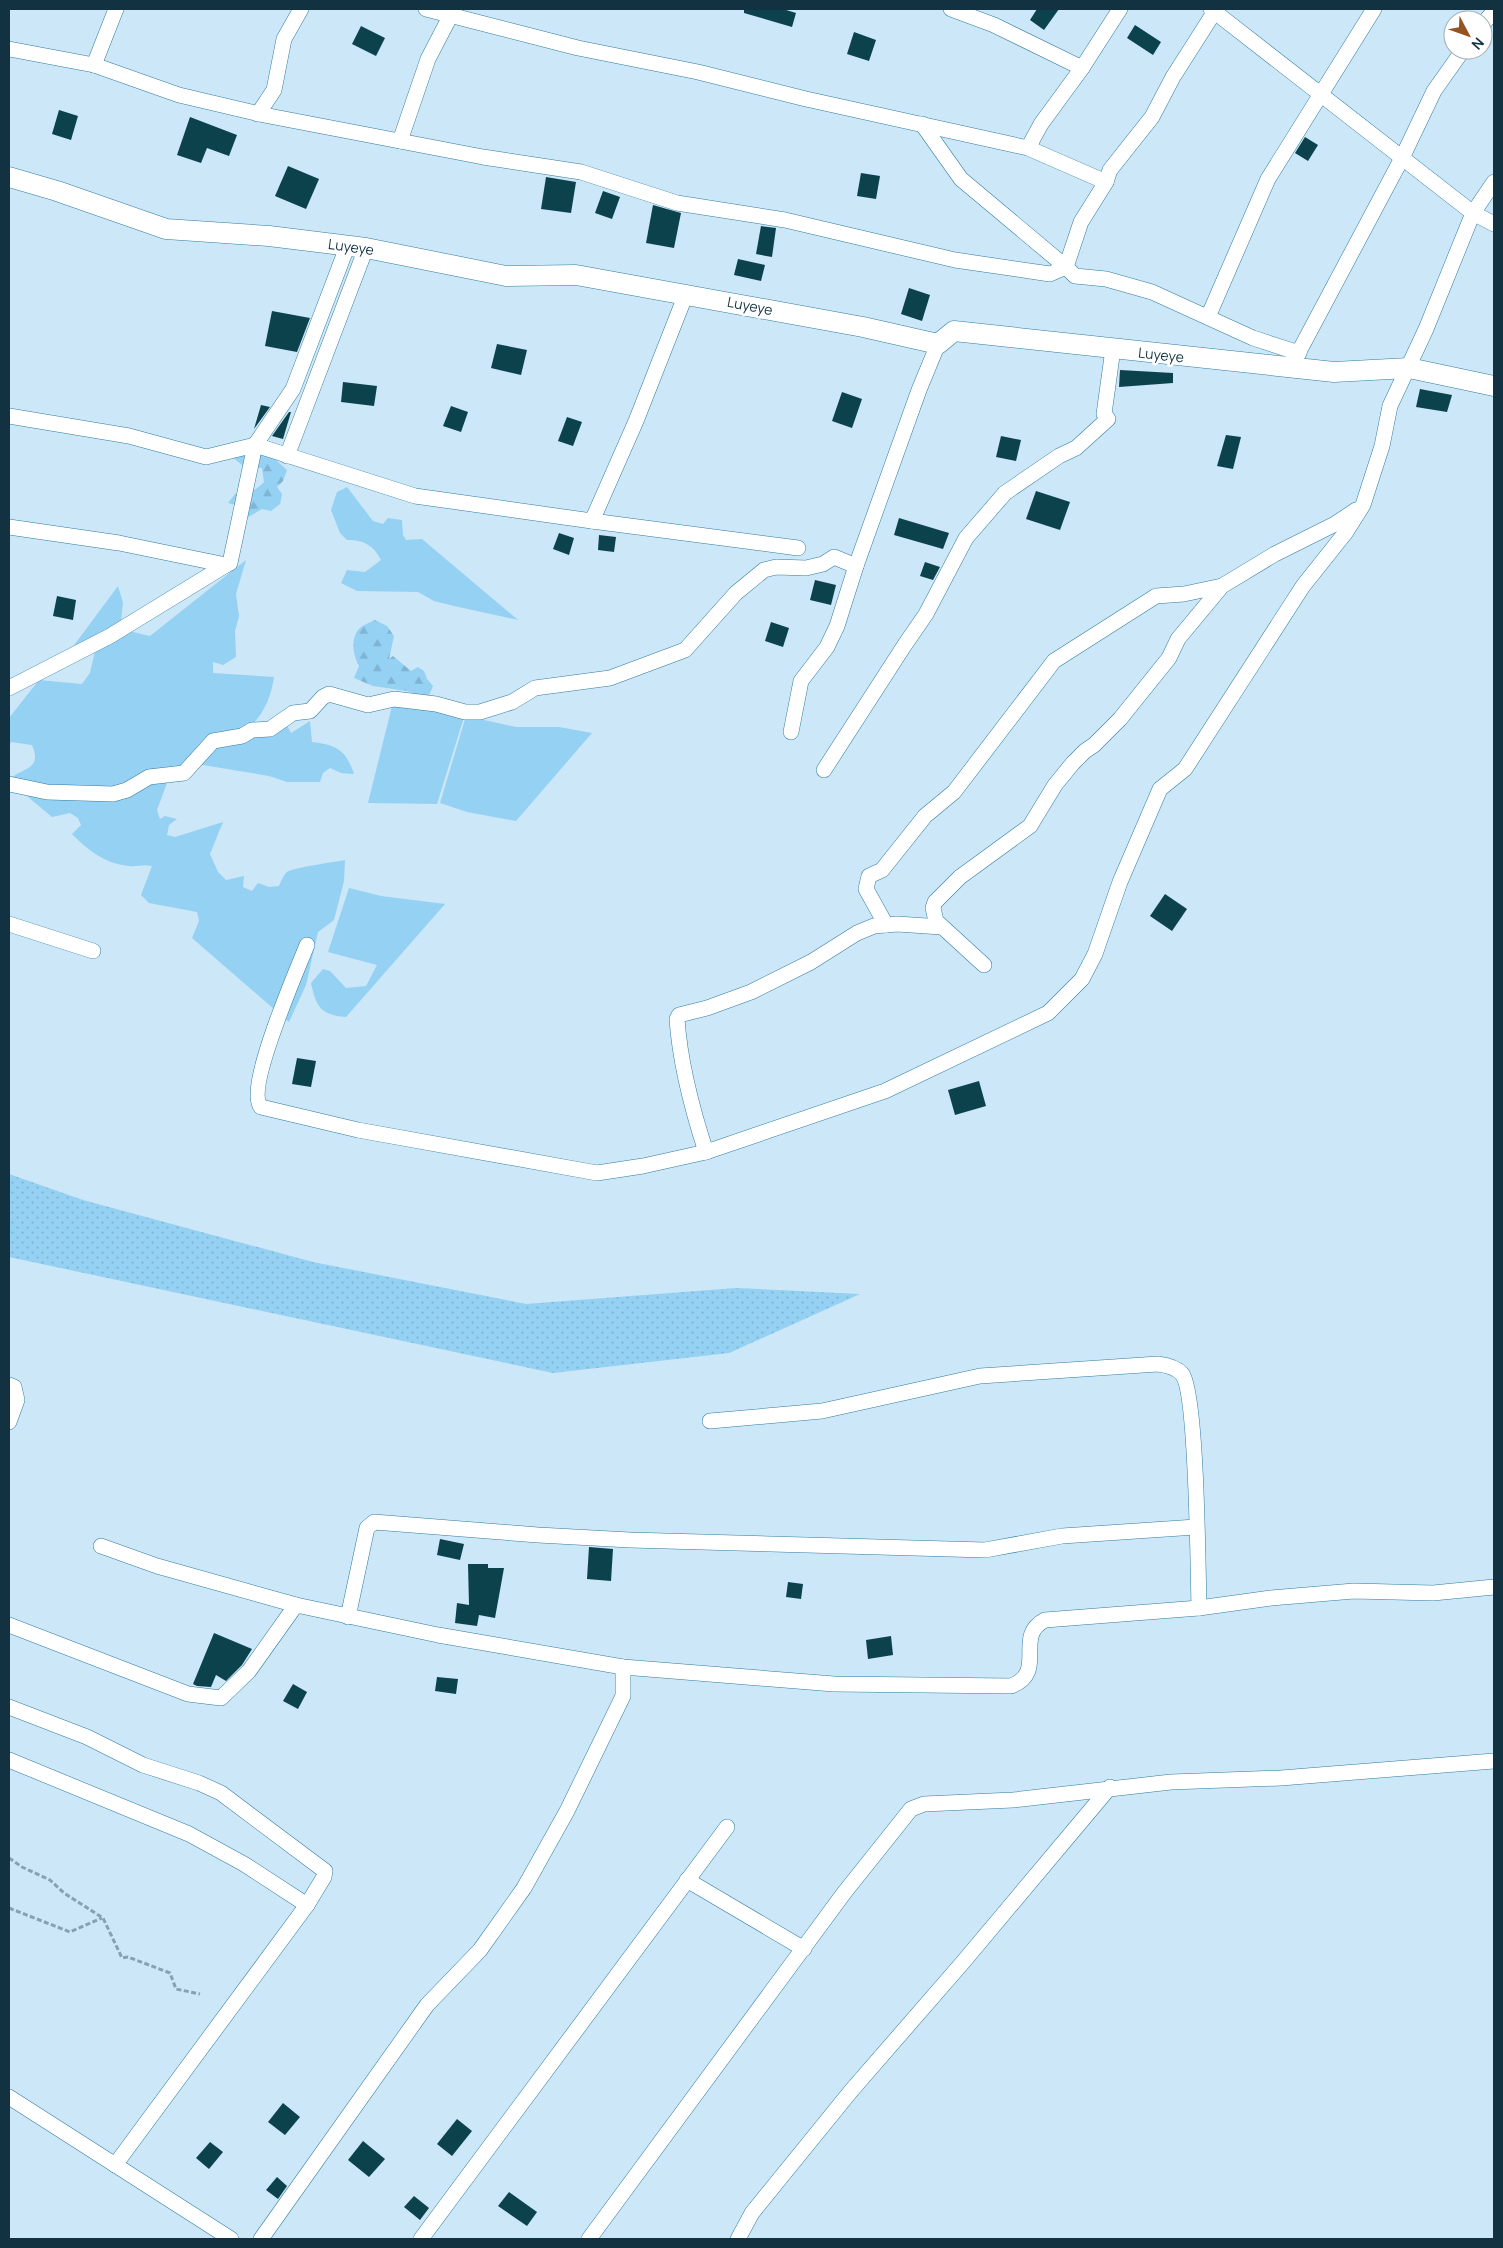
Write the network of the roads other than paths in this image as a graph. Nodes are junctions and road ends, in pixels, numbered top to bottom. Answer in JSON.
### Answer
{"nodes":[{"id":1,"x":116,"y":9,"type":"edge"},
{"id":2,"x":301,"y":9,"type":"edge"},
{"id":3,"x":426,"y":9,"type":"edge"},
{"id":4,"x":951,"y":9,"type":"edge"},
{"id":5,"x":1120,"y":9,"type":"edge"},
{"id":6,"x":1374,"y":9,"type":"edge"},
{"id":7,"x":1213,"y":10,"type":"edge"},
{"id":8,"x":452,"y":12,"type":"edge"},
{"id":9,"x":9,"y":49,"type":"edge"},
{"id":10,"x":1456,"y":60,"type":"edge"},
{"id":11,"x":94,"y":65,"type":"junction"},
{"id":12,"x":1082,"y":68,"type":"junction"},
{"id":13,"x":1320,"y":94,"type":"junction"},
{"id":14,"x":258,"y":114,"type":"junction"},
{"id":15,"x":922,"y":124,"type":"junction"},
{"id":16,"x":400,"y":141,"type":"junction"},
{"id":17,"x":1028,"y":148,"type":"junction"},
{"id":18,"x":1402,"y":158,"type":"junction"},
{"id":19,"x":9,"y":177,"type":"edge"},
{"id":20,"x":1106,"y":182,"type":"junction"},
{"id":21,"x":1494,"y":182,"type":"edge"},
{"id":22,"x":1473,"y":213,"type":"junction"},
{"id":23,"x":1494,"y":224,"type":"edge"},
{"id":24,"x":357,"y":248,"type":"junction"},
{"id":25,"x":1066,"y":267,"type":"junction"},
{"id":26,"x":686,"y":294,"type":"junction"},
{"id":27,"x":1208,"y":317,"type":"junction"},
{"id":28,"x":938,"y":344,"type":"junction"},
{"id":29,"x":1113,"y":350,"type":"junction"},
{"id":30,"x":1294,"y":361,"type":"junction"},
{"id":31,"x":1409,"y":368,"type":"junction"},
{"id":32,"x":1494,"y":386,"type":"edge"},
{"id":33,"x":9,"y":416,"type":"edge"},
{"id":34,"x":255,"y":445,"type":"junction"},
{"id":35,"x":287,"y":456,"type":"junction"},
{"id":36,"x":1363,"y":505,"type":"junction"},
{"id":37,"x":592,"y":521,"type":"junction"},
{"id":38,"x":9,"y":527,"type":"edge"},
{"id":39,"x":798,"y":548,"type":"dead end"},
{"id":40,"x":226,"y":565,"type":"junction"},
{"id":41,"x":856,"y":566,"type":"junction"},
{"id":42,"x":1222,"y":586,"type":"junction"},
{"id":43,"x":9,"y":688,"type":"edge"},
{"id":44,"x":791,"y":732,"type":"dead end"},
{"id":45,"x":824,"y":770,"type":"dead end"},
{"id":46,"x":9,"y":784,"type":"edge"},
{"id":47,"x":9,"y":924,"type":"edge"},
{"id":48,"x":886,"y":925,"type":"junction"},
{"id":49,"x":942,"y":927,"type":"junction"},
{"id":50,"x":307,"y":945,"type":"dead end"},
{"id":51,"x":93,"y":951,"type":"dead end"},
{"id":52,"x":984,"y":965,"type":"dead end"},
{"id":53,"x":706,"y":1152,"type":"junction"},
{"id":54,"x":9,"y":1384,"type":"edge"},
{"id":55,"x":710,"y":1421,"type":"dead end"},
{"id":56,"x":9,"y":1422,"type":"edge"},
{"id":57,"x":1196,"y":1527,"type":"junction"},
{"id":58,"x":101,"y":1546,"type":"dead end"},
{"id":59,"x":1494,"y":1587,"type":"edge"},
{"id":60,"x":296,"y":1605,"type":"junction"},
{"id":61,"x":1199,"y":1608,"type":"junction"},
{"id":62,"x":348,"y":1617,"type":"junction"},
{"id":63,"x":9,"y":1625,"type":"edge"},
{"id":64,"x":624,"y":1667,"type":"junction"},
{"id":65,"x":9,"y":1707,"type":"edge"},
{"id":66,"x":9,"y":1760,"type":"edge"},
{"id":67,"x":1494,"y":1761,"type":"edge"},
{"id":68,"x":1110,"y":1787,"type":"junction"},
{"id":69,"x":727,"y":1827,"type":"dead end"},
{"id":70,"x":687,"y":1880,"type":"junction"},
{"id":71,"x":307,"y":1905,"type":"junction"},
{"id":72,"x":804,"y":1949,"type":"junction"},
{"id":73,"x":9,"y":2097,"type":"edge"},
{"id":74,"x":115,"y":2165,"type":"junction"},
{"id":75,"x":231,"y":2239,"type":"edge"},
{"id":76,"x":262,"y":2239,"type":"edge"},
{"id":77,"x":421,"y":2239,"type":"edge"},
{"id":78,"x":588,"y":2239,"type":"edge"},
{"id":79,"x":738,"y":2239,"type":"edge"}],
"edges":[{"from":1,"to":11,"type":"street"},
{"from":2,"to":14,"type":"street"},
{"from":3,"to":8,"type":"street"},
{"from":4,"to":12,"type":"street"},
{"from":5,"to":12,"type":"street"},
{"from":6,"to":13,"type":"street"},
{"from":7,"to":13,"type":"street"},
{"from":7,"to":20,"type":"street"},
{"from":8,"to":15,"type":"street"},
{"from":8,"to":16,"type":"street"},
{"from":9,"to":11,"type":"street"},
{"from":10,"to":18,"type":"street"},
{"from":11,"to":14,"type":"street"},
{"from":12,"to":17,"type":"street"},
{"from":13,"to":18,"type":"street"},
{"from":13,"to":27,"type":"street"},
{"from":14,"to":16,"type":"street"},
{"from":15,"to":17,"type":"street"},
{"from":15,"to":25,"type":"street"},
{"from":16,"to":25,"type":"street"},
{"from":17,"to":20,"type":"street"},
{"from":18,"to":22,"type":"street"},
{"from":18,"to":30,"type":"street"},
{"from":19,"to":24,"type":"street","name":"Luyeye"},
{"from":20,"to":25,"type":"street"},
{"from":21,"to":22,"type":"street"},
{"from":22,"to":23,"type":"street"},
{"from":22,"to":31,"type":"street"},
{"from":24,"to":26,"type":"street","name":"Luyeye"},
{"from":24,"to":34,"type":"street"},
{"from":24,"to":35,"type":"street"},
{"from":25,"to":27,"type":"street"},
{"from":26,"to":28,"type":"street","name":"Luyeye"},
{"from":26,"to":37,"type":"street"},
{"from":27,"to":30,"type":"street"},
{"from":28,"to":29,"type":"street","name":"Luyeye"},
{"from":28,"to":41,"type":"street"},
{"from":29,"to":30,"type":"street","name":"Luyeye"},
{"from":29,"to":45,"type":"street"},
{"from":30,"to":31,"type":"street","name":"Luyeye"},
{"from":31,"to":32,"type":"street","name":"Luyeye"},
{"from":31,"to":36,"type":"street"},
{"from":33,"to":34,"type":"street"},
{"from":34,"to":35,"type":"street"},
{"from":34,"to":40,"type":"street"},
{"from":35,"to":37,"type":"street"},
{"from":36,"to":42,"type":"street"},
{"from":36,"to":53,"type":"street"},
{"from":37,"to":39,"type":"street"},
{"from":38,"to":40,"type":"street"},
{"from":40,"to":43,"type":"street"},
{"from":41,"to":44,"type":"street"},
{"from":41,"to":46,"type":"street"},
{"from":42,"to":48,"type":"street"},
{"from":42,"to":49,"type":"street"},
{"from":47,"to":51,"type":"street"},
{"from":48,"to":49,"type":"street"},
{"from":48,"to":53,"type":"street"},
{"from":49,"to":52,"type":"street"},
{"from":50,"to":53,"type":"street"},
{"from":54,"to":56,"type":"street"},
{"from":55,"to":57,"type":"street"},
{"from":57,"to":61,"type":"street"},
{"from":57,"to":62,"type":"street"},
{"from":58,"to":60,"type":"street"},
{"from":59,"to":61,"type":"street"},
{"from":60,"to":62,"type":"street"},
{"from":60,"to":63,"type":"street"},
{"from":61,"to":64,"type":"street"},
{"from":62,"to":64,"type":"street"},
{"from":64,"to":76,"type":"street"},
{"from":65,"to":71,"type":"street"},
{"from":66,"to":71,"type":"street"},
{"from":67,"to":68,"type":"street"},
{"from":68,"to":72,"type":"street"},
{"from":68,"to":79,"type":"street"},
{"from":69,"to":70,"type":"street"},
{"from":70,"to":72,"type":"street"},
{"from":70,"to":77,"type":"street"},
{"from":71,"to":74,"type":"street"},
{"from":72,"to":78,"type":"street"},
{"from":73,"to":74,"type":"street"},
{"from":74,"to":75,"type":"street"}]}
